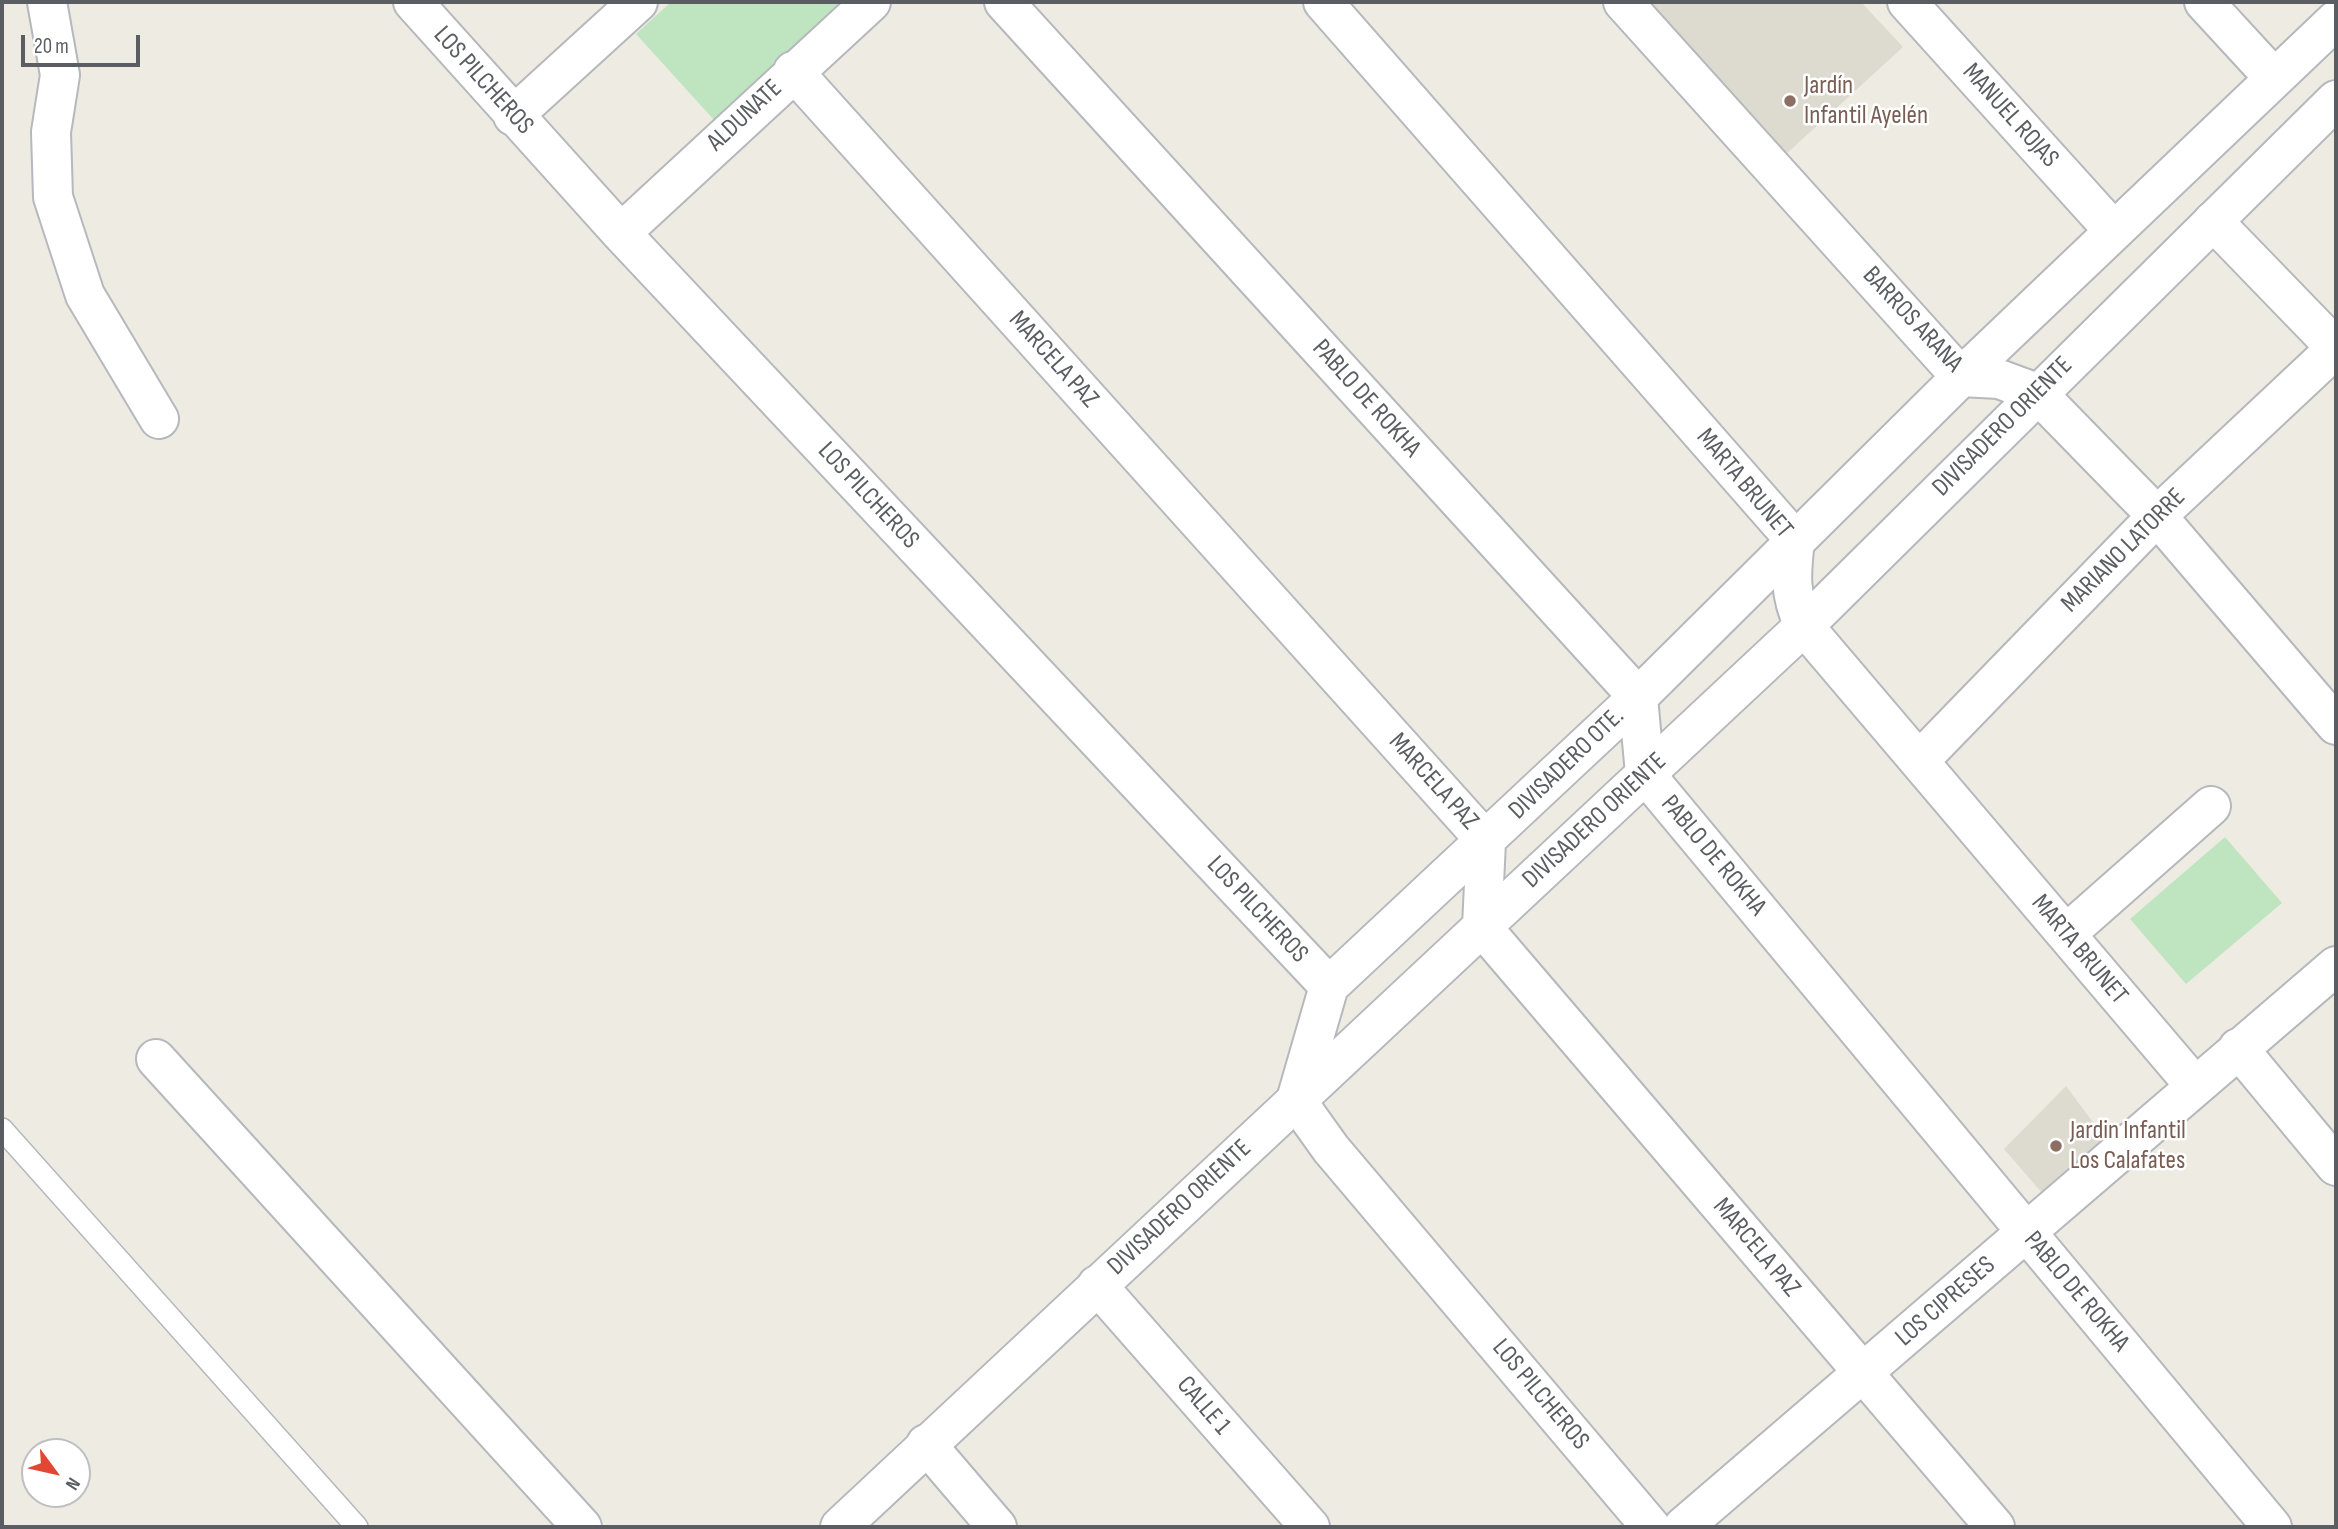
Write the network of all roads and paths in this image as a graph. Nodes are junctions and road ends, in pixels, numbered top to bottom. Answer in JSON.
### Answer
{"nodes":[{"id":1,"x":47,"y":2,"type":"edge"},
{"id":2,"x":413,"y":2,"type":"edge"},
{"id":3,"x":638,"y":2,"type":"edge"},
{"id":4,"x":871,"y":2,"type":"edge"},
{"id":5,"x":1004,"y":2,"type":"edge"},
{"id":6,"x":1323,"y":2,"type":"edge"},
{"id":7,"x":1623,"y":2,"type":"edge"},
{"id":8,"x":1907,"y":2,"type":"edge"},
{"id":9,"x":2204,"y":2,"type":"edge"},
{"id":10,"x":2336,"y":20,"type":"edge"},
{"id":11,"x":793,"y":71,"type":"junction"},
{"id":12,"x":2274,"y":78,"type":"junction"},
{"id":13,"x":2336,"y":100,"type":"edge"},
{"id":14,"x":513,"y":116,"type":"junction"},
{"id":15,"x":2213,"y":221,"type":"junction"},
{"id":16,"x":2113,"y":230,"type":"junction"},
{"id":17,"x":621,"y":233,"type":"junction"},
{"id":18,"x":2336,"y":348,"type":"edge"},
{"id":19,"x":1961,"y":377,"type":"junction"},
{"id":20,"x":2036,"y":393,"type":"junction"},
{"id":21,"x":159,"y":419,"type":"dead end"},
{"id":22,"x":2157,"y":516,"type":"junction"},
{"id":23,"x":1795,"y":540,"type":"junction"},
{"id":24,"x":1804,"y":626,"type":"junction"},
{"id":25,"x":1638,"y":697,"type":"junction"},
{"id":26,"x":2336,"y":725,"type":"edge"},
{"id":27,"x":1919,"y":761,"type":"junction"},
{"id":28,"x":1645,"y":774,"type":"junction"},
{"id":29,"x":2211,"y":807,"type":"dead end"},
{"id":30,"x":1486,"y":841,"type":"junction"},
{"id":31,"x":1482,"y":927,"type":"junction"},
{"id":32,"x":2066,"y":934,"type":"junction"},
{"id":33,"x":2336,"y":966,"type":"edge"},
{"id":34,"x":1329,"y":986,"type":"junction"},
{"id":35,"x":2238,"y":1048,"type":"junction"},
{"id":36,"x":156,"y":1059,"type":"dead end"},
{"id":37,"x":2195,"y":1086,"type":"junction"},
{"id":38,"x":1296,"y":1100,"type":"junction"},
{"id":39,"x":2,"y":1129,"type":"edge"},
{"id":40,"x":2336,"y":1166,"type":"edge"},
{"id":41,"x":2026,"y":1233,"type":"junction"},
{"id":42,"x":1097,"y":1285,"type":"junction"},
{"id":43,"x":1863,"y":1373,"type":"junction"},
{"id":44,"x":926,"y":1444,"type":"junction"},
{"id":45,"x":357,"y":1527,"type":"edge"},
{"id":46,"x":582,"y":1527,"type":"edge"},
{"id":47,"x":840,"y":1527,"type":"edge"},
{"id":48,"x":997,"y":1527,"type":"edge"},
{"id":49,"x":1310,"y":1527,"type":"edge"},
{"id":50,"x":1651,"y":1527,"type":"edge"},
{"id":51,"x":1683,"y":1527,"type":"edge"},
{"id":52,"x":1996,"y":1527,"type":"edge"},
{"id":53,"x":2272,"y":1527,"type":"edge"}],
"edges":[{"from":1,"to":21,"type":"street"},
{"from":2,"to":14,"type":"street","name":"LOS PILCHEROS"},
{"from":3,"to":14,"type":"street"},
{"from":4,"to":11,"type":"street","name":"ALDUNATE"},
{"from":5,"to":25,"type":"street","name":"PABLO DE ROKHA"},
{"from":6,"to":23,"type":"street","name":"MARTA BRUNET"},
{"from":7,"to":19,"type":"street","name":"BARROS ARANA"},
{"from":8,"to":16,"type":"street","name":"MANUEL ROJAS"},
{"from":9,"to":12,"type":"street"},
{"from":10,"to":12,"type":"street"},
{"from":11,"to":17,"type":"street","name":"ALDUNATE"},
{"from":11,"to":30,"type":"street","name":"MARCELA PAZ"},
{"from":12,"to":16,"type":"street"},
{"from":13,"to":15,"type":"street","name":"DIVISADERO ORIENTE"},
{"from":14,"to":17,"type":"street","name":"LOS PILCHEROS"},
{"from":15,"to":18,"type":"street"},
{"from":15,"to":20,"type":"street","name":"DIVISADERO ORIENTE"},
{"from":16,"to":19,"type":"street"},
{"from":17,"to":34,"type":"street","name":"LOS PILCHEROS"},
{"from":18,"to":22,"type":"street","name":"MARIANO LATORRE"},
{"from":19,"to":20,"type":"street","name":"BARROS ARANA"},
{"from":19,"to":23,"type":"street"},
{"from":20,"to":22,"type":"street","name":"BARROS ARANA"},
{"from":20,"to":24,"type":"street","name":"DIVISADERO ORIENTE"},
{"from":22,"to":26,"type":"street","name":"BARROS ARANA"},
{"from":22,"to":27,"type":"street","name":"MARIANO LATORRE"},
{"from":23,"to":24,"type":"street","name":"MARTA BRUNET"},
{"from":23,"to":25,"type":"street","name":"DIVISADERO OTE."},
{"from":24,"to":27,"type":"street","name":"MARTA BRUNET"},
{"from":24,"to":28,"type":"street","name":"DIVISADERO ORIENTE"},
{"from":25,"to":28,"type":"street","name":"PABLO DE ROKHA"},
{"from":25,"to":30,"type":"street","name":"DIVISADERO OTE."},
{"from":27,"to":32,"type":"street","name":"MARTA BRUNET"},
{"from":28,"to":31,"type":"street","name":"DIVISADERO ORIENTE"},
{"from":28,"to":41,"type":"street","name":"PABLO DE ROKHA"},
{"from":29,"to":32,"type":"street"},
{"from":30,"to":31,"type":"street","name":"MARCELA PAZ"},
{"from":30,"to":34,"type":"street","name":"DIVISADERO OTE."},
{"from":31,"to":38,"type":"street","name":"DIVISADERO ORIENTE"},
{"from":31,"to":43,"type":"street","name":"MARCELA PAZ"},
{"from":32,"to":37,"type":"street","name":"MARTA BRUNET"},
{"from":33,"to":35,"type":"street","name":"LOS CIPRESES"},
{"from":34,"to":38,"type":"street"},
{"from":35,"to":37,"type":"street","name":"LOS CIPRESES"},
{"from":35,"to":40,"type":"street"},
{"from":36,"to":46,"type":"street"},
{"from":37,"to":41,"type":"street","name":"LOS CIPRESES"},
{"from":38,"to":42,"type":"street","name":"DIVISADERO ORIENTE"},
{"from":38,"to":50,"type":"street","name":"LOS PILCHEROS"},
{"from":39,"to":45,"type":"lane"},
{"from":41,"to":43,"type":"street","name":"LOS CIPRESES"},
{"from":41,"to":53,"type":"street","name":"PABLO DE ROKHA"},
{"from":42,"to":44,"type":"street","name":"DIVISADERO ORIENTE"},
{"from":42,"to":49,"type":"street","name":"CALLE 1"},
{"from":43,"to":51,"type":"street","name":"LOS CIPRESES"},
{"from":43,"to":52,"type":"street","name":"MARCELA PAZ"},
{"from":44,"to":47,"type":"street","name":"DIVISADERO ORIENTE"},
{"from":44,"to":48,"type":"street"}]}
